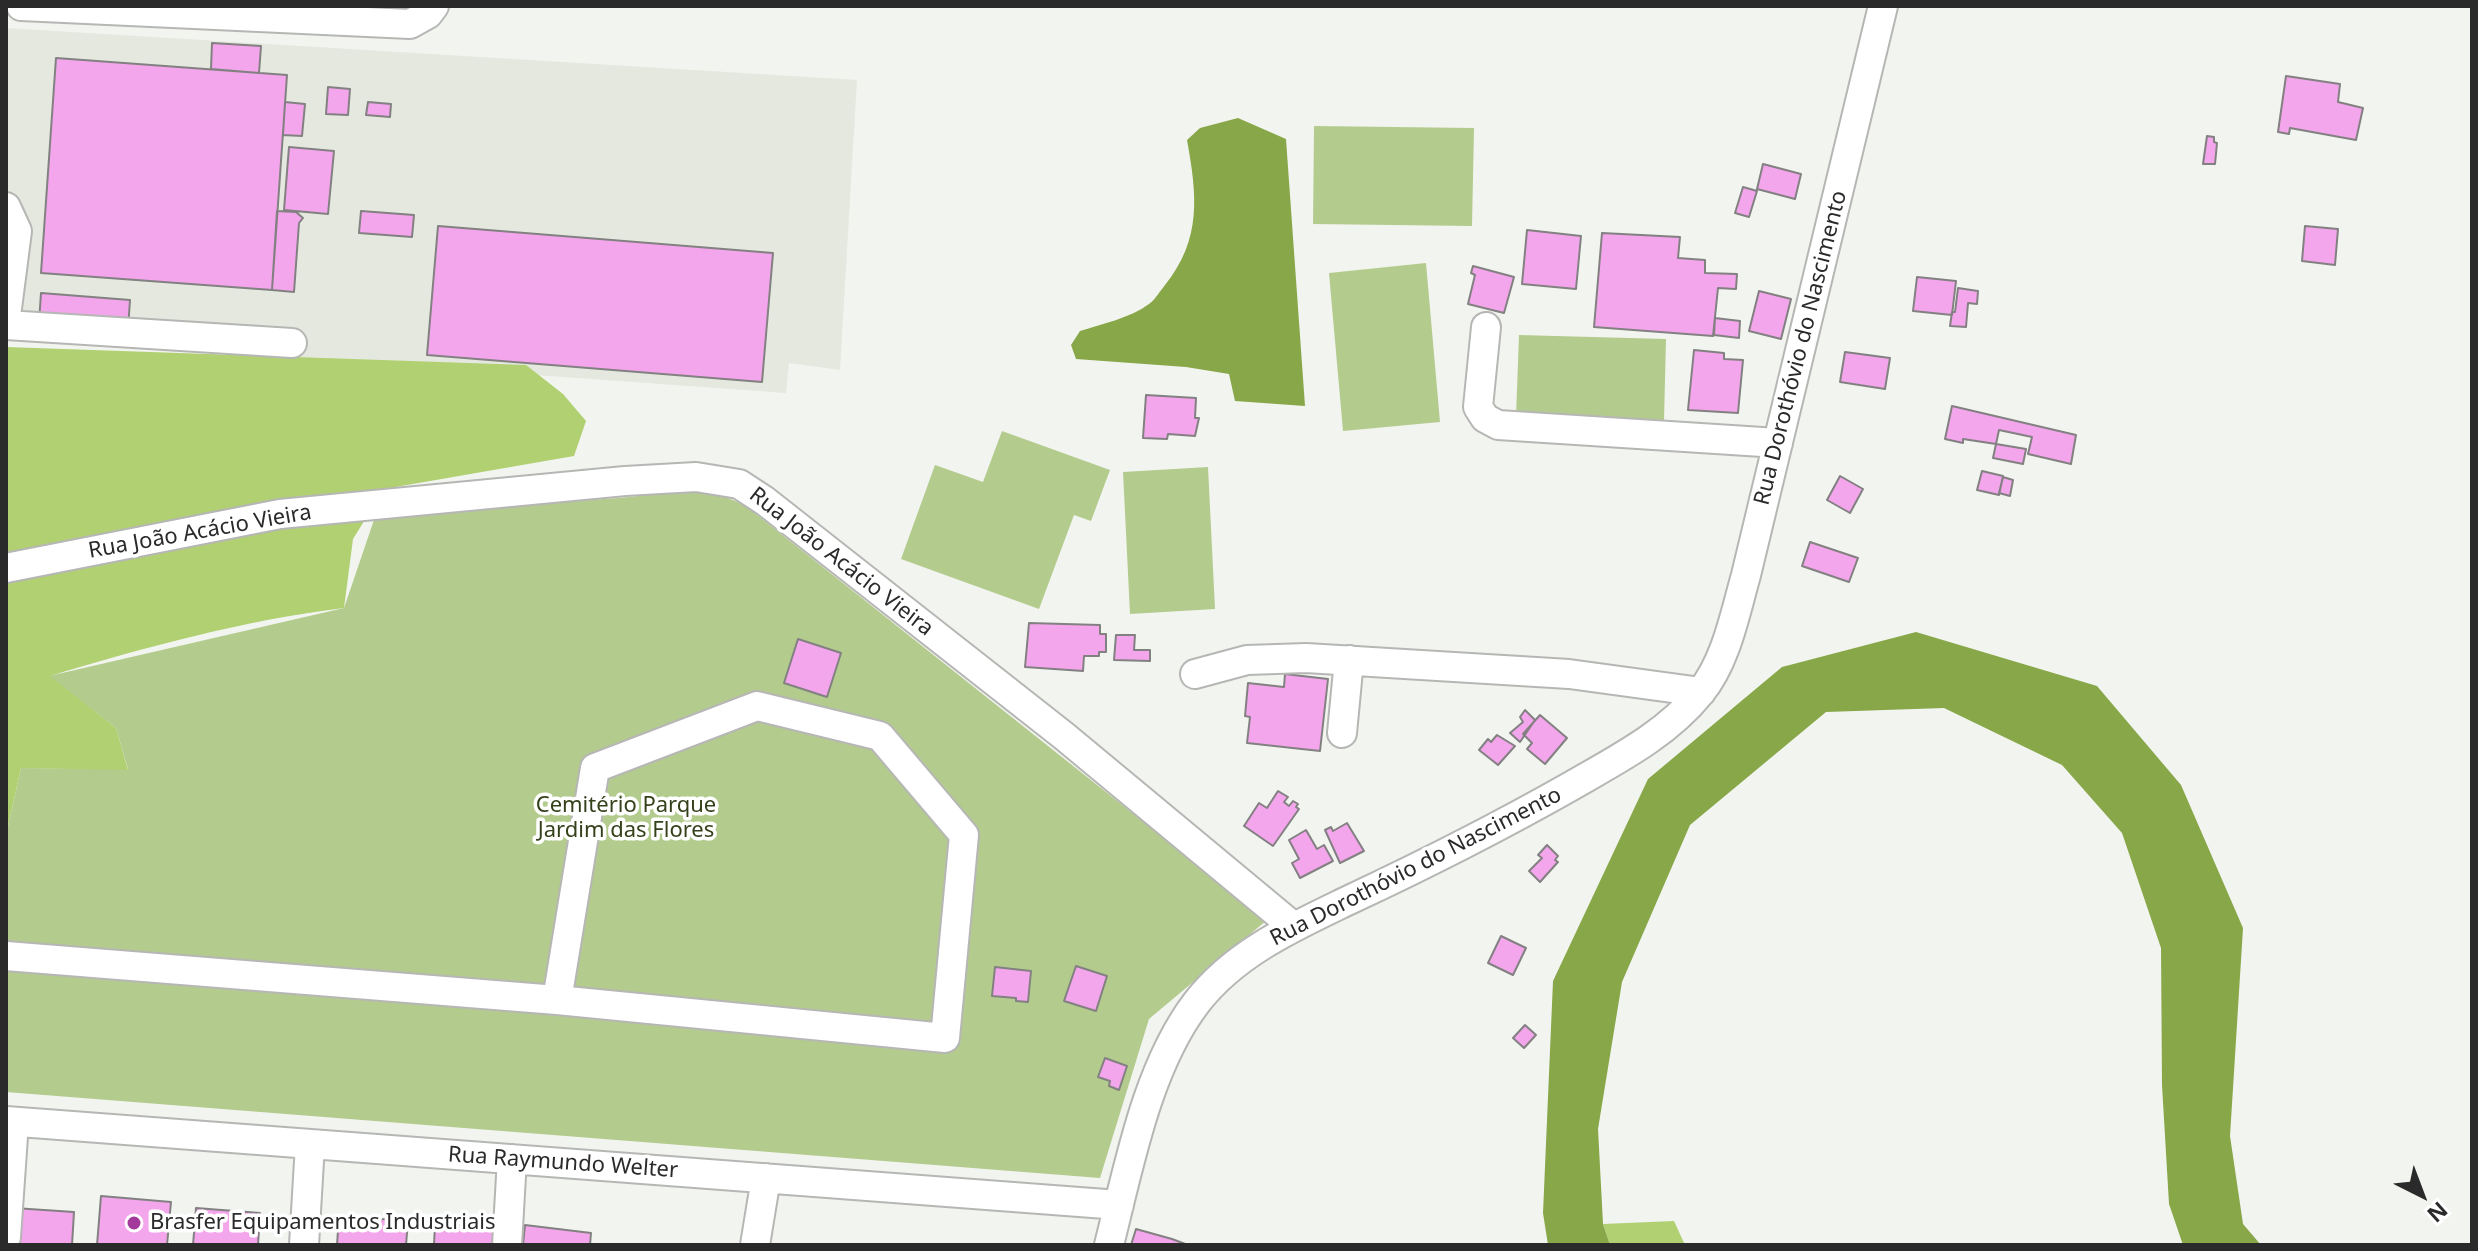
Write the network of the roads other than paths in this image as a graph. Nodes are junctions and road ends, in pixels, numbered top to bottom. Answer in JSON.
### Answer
{"nodes":[{"id":1,"x":21,"y":6,"type":"edge"},
{"id":2,"x":434,"y":6,"type":"edge"},
{"id":3,"x":1883,"y":6,"type":"edge"},
{"id":4,"x":6,"y":207,"type":"edge"},
{"id":5,"x":6,"y":316,"type":"edge"},
{"id":6,"x":6,"y":325,"type":"edge"},
{"id":7,"x":1486,"y":327,"type":"dead end"},
{"id":8,"x":292,"y":343,"type":"dead end"},
{"id":9,"x":1778,"y":443,"type":"junction"},
{"id":10,"x":6,"y":568,"type":"edge"},
{"id":11,"x":1349,"y":660,"type":"junction"},
{"id":12,"x":1195,"y":674,"type":"dead end"},
{"id":13,"x":1701,"y":692,"type":"junction"},
{"id":14,"x":1342,"y":733,"type":"dead end"},
{"id":15,"x":1294,"y":927,"type":"junction"},
{"id":16,"x":6,"y":956,"type":"edge"},
{"id":17,"x":557,"y":1000,"type":"junction"},
{"id":18,"x":10,"y":1122,"type":"edge"},
{"id":19,"x":310,"y":1144,"type":"junction"},
{"id":20,"x":512,"y":1159,"type":"junction"},
{"id":21,"x":766,"y":1178,"type":"junction"},
{"id":22,"x":1119,"y":1205,"type":"junction"},
{"id":23,"x":6,"y":1237,"type":"edge"},
{"id":24,"x":304,"y":1245,"type":"edge"},
{"id":25,"x":507,"y":1245,"type":"edge"},
{"id":26,"x":755,"y":1245,"type":"edge"},
{"id":27,"x":1109,"y":1245,"type":"edge"}],
"edges":[{"from":1,"to":2,"type":"street"},
{"from":3,"to":9,"type":"street","name":"Rua Dorothóvio do Nascimento"},
{"from":4,"to":5,"type":"street"},
{"from":6,"to":8,"type":"street"},
{"from":7,"to":9,"type":"street"},
{"from":9,"to":13,"type":"street","name":"Rua Dorothóvio do Nascimento"},
{"from":10,"to":15,"type":"street","name":"Rua João Acácio Vieira"},
{"from":11,"to":12,"type":"street"},
{"from":11,"to":13,"type":"street"},
{"from":11,"to":14,"type":"street"},
{"from":13,"to":15,"type":"street","name":"Rua Dorothóvio do Nascimento"},
{"from":15,"to":22,"type":"street","name":"Rua Dorothóvio do Nascimento"},
{"from":16,"to":17,"type":"street"},
{"from":17,"to":17,"type":"street"},
{"from":18,"to":19,"type":"street","name":"Rua Raymundo Welter"},
{"from":18,"to":23,"type":"street"},
{"from":19,"to":20,"type":"street","name":"Rua Raymundo Welter"},
{"from":19,"to":24,"type":"street"},
{"from":20,"to":21,"type":"street","name":"Rua Raymundo Welter"},
{"from":20,"to":25,"type":"street"},
{"from":21,"to":22,"type":"street","name":"Rua Raymundo Welter"},
{"from":21,"to":26,"type":"street"},
{"from":22,"to":27,"type":"street","name":"Rua Dorothóvio do Nascimento"}]}
